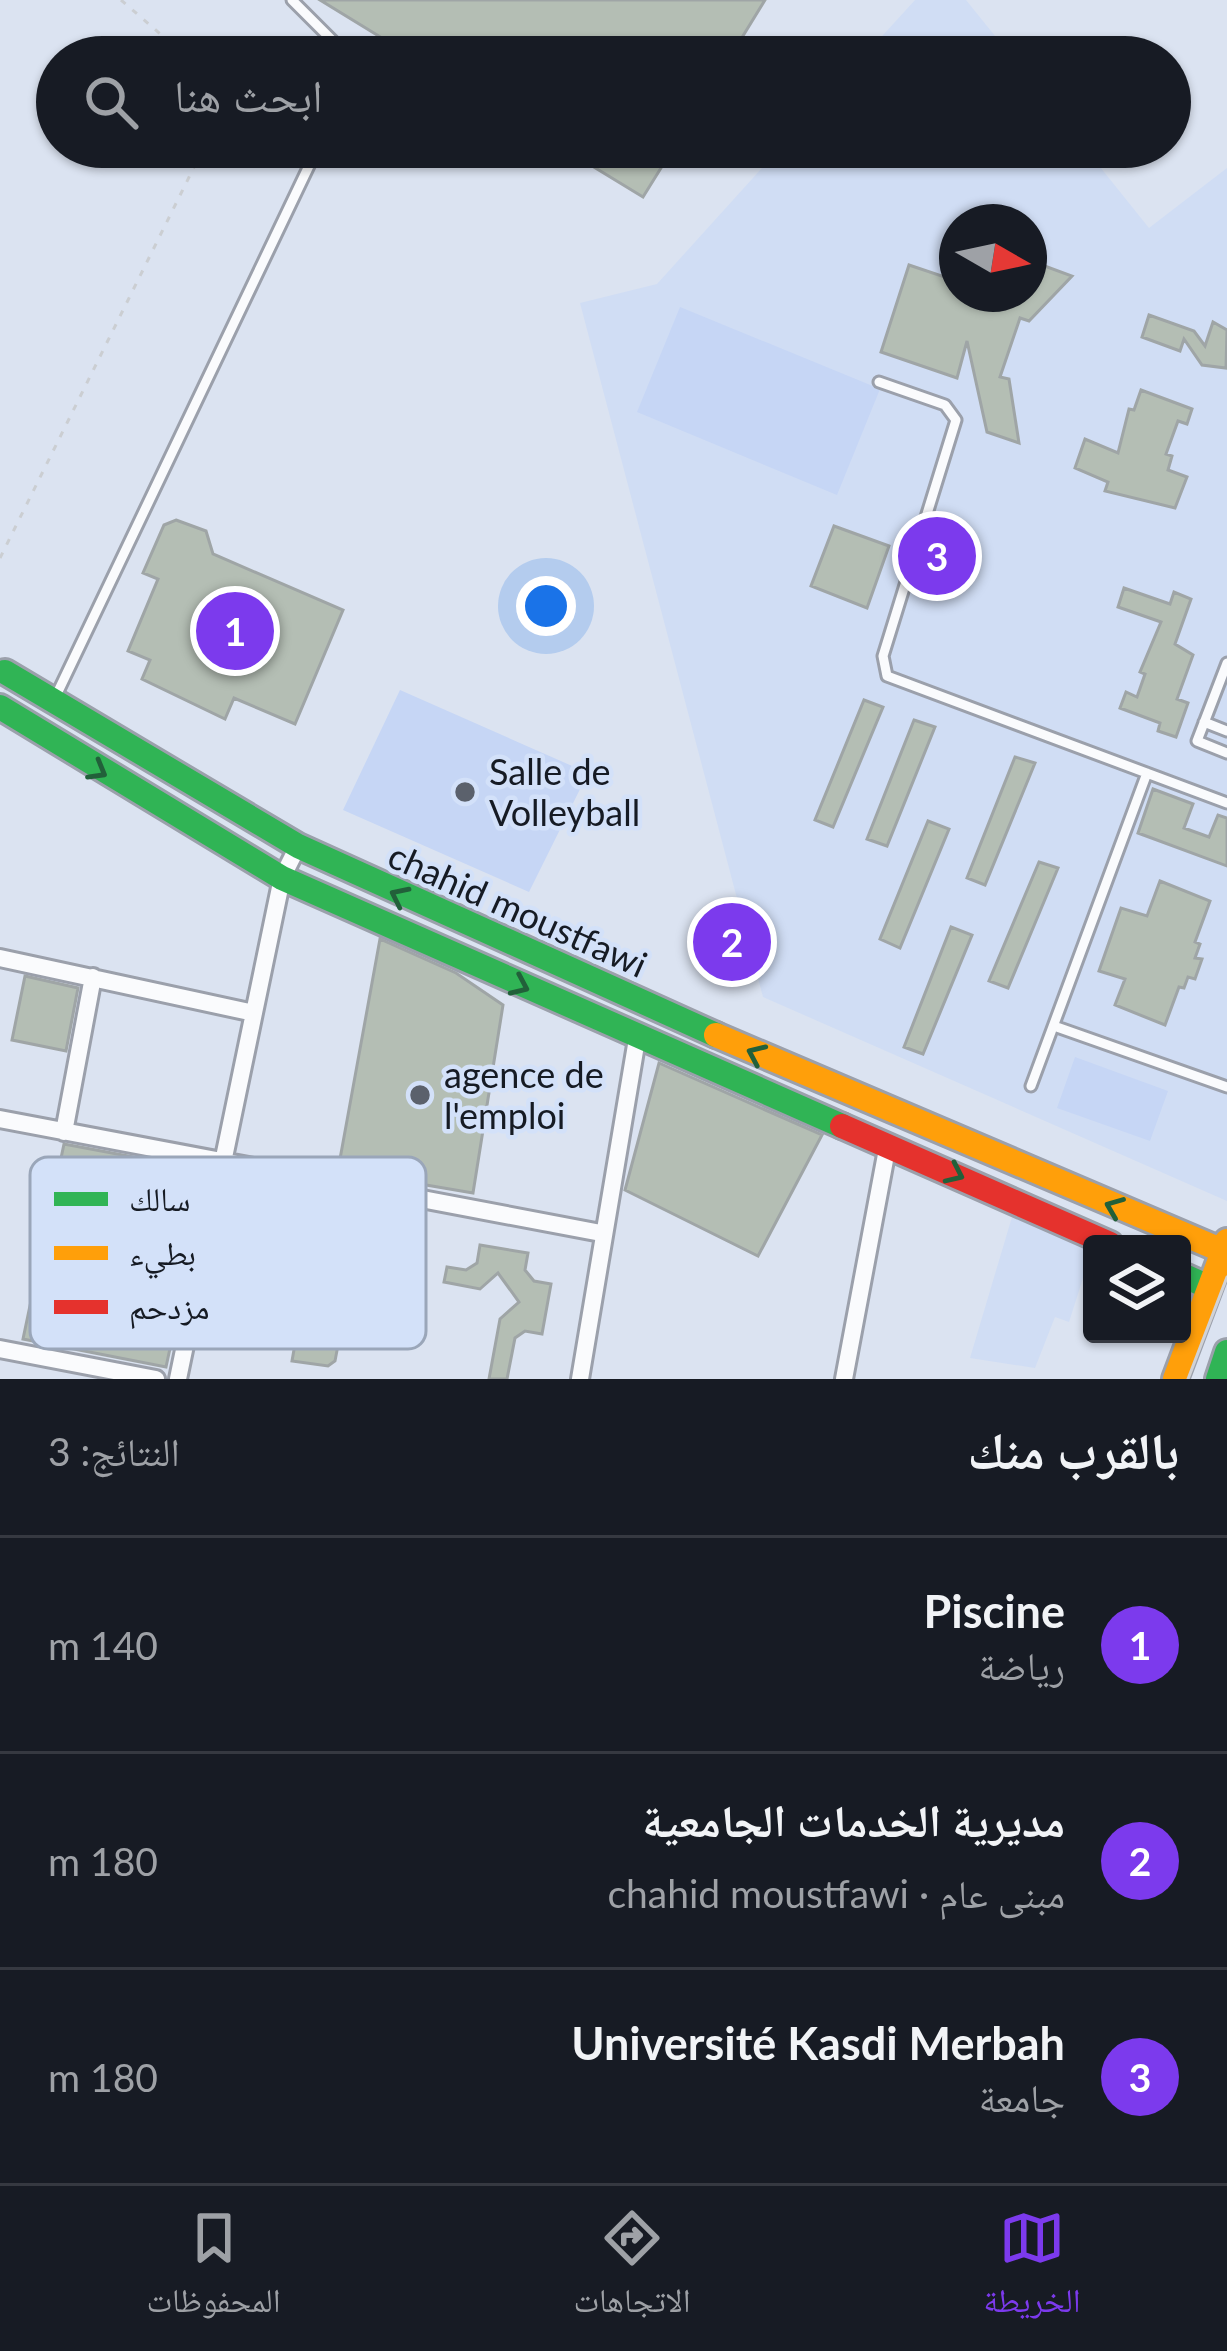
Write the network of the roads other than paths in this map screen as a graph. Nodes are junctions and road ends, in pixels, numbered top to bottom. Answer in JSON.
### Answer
{"nodes":[{"id":1,"x":292,"y":0,"type":"edge"},
{"id":2,"x":328,"y":36,"type":"edge"},
{"id":3,"x":308,"y":168,"type":"edge"},
{"id":4,"x":879,"y":382,"type":"dead end"},
{"id":5,"x":1227,"y":663,"type":"edge"},
{"id":6,"x":3,"y":668,"type":"edge"},
{"id":7,"x":54,"y":700,"type":"junction"},
{"id":8,"x":0,"y":703,"type":"edge"},
{"id":9,"x":1204,"y":722,"type":"junction"},
{"id":10,"x":1227,"y":731,"type":"edge"},
{"id":11,"x":1227,"y":754,"type":"edge"},
{"id":12,"x":1147,"y":773,"type":"junction"},
{"id":13,"x":1227,"y":802,"type":"edge"},
{"id":14,"x":298,"y":846,"type":"junction"},
{"id":15,"x":282,"y":878,"type":"junction"},
{"id":16,"x":0,"y":958,"type":"edge"},
{"id":17,"x":93,"y":977,"type":"junction"},
{"id":18,"x":254,"y":1013,"type":"junction"},
{"id":19,"x":1054,"y":1026,"type":"junction"},
{"id":20,"x":638,"y":1039,"type":"junction"},
{"id":21,"x":1031,"y":1086,"type":"dead end"},
{"id":22,"x":1227,"y":1088,"type":"edge"},
{"id":23,"x":0,"y":1119,"type":"edge"},
{"id":24,"x":64,"y":1132,"type":"junction"},
{"id":25,"x":888,"y":1144,"type":"junction"},
{"id":26,"x":184,"y":1157,"type":"edge"},
{"id":27,"x":224,"y":1157,"type":"edge"},
{"id":28,"x":426,"y":1202,"type":"edge"},
{"id":29,"x":601,"y":1233,"type":"junction"},
{"id":30,"x":1090,"y":1235,"type":"edge"},
{"id":31,"x":1225,"y":1246,"type":"edge"},
{"id":32,"x":1191,"y":1279,"type":"edge"},
{"id":33,"x":1209,"y":1287,"type":"junction"},
{"id":34,"x":0,"y":1349,"type":"edge"},
{"id":35,"x":184,"y":1349,"type":"edge"},
{"id":36,"x":1227,"y":1352,"type":"edge"},
{"id":37,"x":156,"y":1379,"type":"edge"},
{"id":38,"x":178,"y":1379,"type":"edge"},
{"id":39,"x":580,"y":1379,"type":"edge"},
{"id":40,"x":844,"y":1379,"type":"edge"},
{"id":41,"x":1175,"y":1379,"type":"edge"},
{"id":42,"x":1218,"y":1379,"type":"edge"}],
"edges":[{"from":1,"to":2,"type":"lane"},
{"from":3,"to":7,"type":"lane"},
{"from":4,"to":12,"type":"lane"},
{"from":5,"to":9,"type":"lane"},
{"from":6,"to":7,"type":"main road","name":"chahid moustfawi"},
{"from":6,"to":8,"type":"main road"},
{"from":7,"to":14,"type":"main road","name":"chahid moustfawi"},
{"from":8,"to":15,"type":"main road","name":"chahid moustfawi","one_way":true},
{"from":9,"to":10,"type":"lane"},
{"from":9,"to":11,"type":"lane"},
{"from":12,"to":13,"type":"lane"},
{"from":12,"to":19,"type":"lane"},
{"from":14,"to":15,"type":"street"},
{"from":31,"to":14,"type":"main road","name":"chahid moustfawi","one_way":true},
{"from":15,"to":18,"type":"street"},
{"from":15,"to":20,"type":"main road","name":"chahid moustfawi","one_way":true},
{"from":16,"to":17,"type":"street"},
{"from":17,"to":18,"type":"street"},
{"from":17,"to":24,"type":"street"},
{"from":18,"to":27,"type":"street"},
{"from":19,"to":21,"type":"lane"},
{"from":19,"to":22,"type":"lane"},
{"from":20,"to":25,"type":"main road","name":"chahid moustfawi"},
{"from":20,"to":29,"type":"street"},
{"from":23,"to":24,"type":"street"},
{"from":24,"to":26,"type":"street"},
{"from":25,"to":30,"type":"main road","name":"chahid moustfawi","one_way":true},
{"from":25,"to":40,"type":"street"},
{"from":28,"to":29,"type":"street"},
{"from":29,"to":39,"type":"street"},
{"from":31,"to":33,"type":"main road"},
{"from":32,"to":33,"type":"main road"},
{"from":33,"to":41,"type":"main road"},
{"from":34,"to":37,"type":"street"},
{"from":35,"to":38,"type":"street"},
{"from":36,"to":42,"type":"main road"}]}
